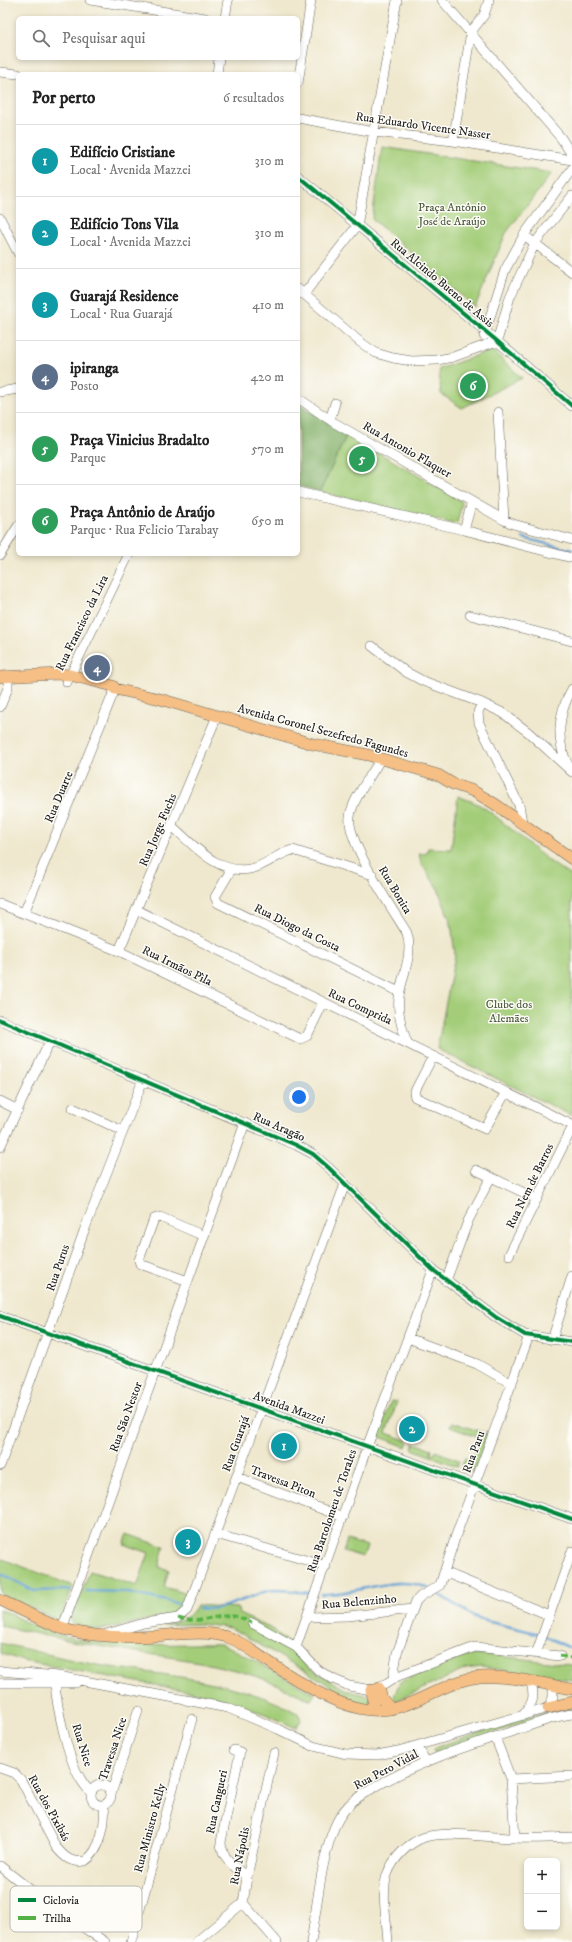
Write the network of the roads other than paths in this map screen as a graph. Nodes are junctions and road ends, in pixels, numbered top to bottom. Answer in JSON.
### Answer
{"nodes":[{"id":1,"x":90,"y":0,"type":"edge"},
{"id":2,"x":228,"y":0,"type":"edge"},
{"id":3,"x":311,"y":0,"type":"edge"},
{"id":4,"x":397,"y":0,"type":"edge"},
{"id":5,"x":442,"y":0,"type":"edge"},
{"id":6,"x":489,"y":0,"type":"edge"},
{"id":7,"x":192,"y":16,"type":"edge"},
{"id":8,"x":225,"y":16,"type":"edge"},
{"id":9,"x":471,"y":32,"type":"junction"},
{"id":10,"x":220,"y":60,"type":"edge"},
{"id":11,"x":0,"y":63,"type":"edge"},
{"id":12,"x":217,"y":72,"type":"edge"},
{"id":13,"x":300,"y":72,"type":"edge"},
{"id":14,"x":9,"y":73,"type":"edge"},
{"id":15,"x":300,"y":118,"type":"edge"},
{"id":16,"x":374,"y":132,"type":"junction"},
{"id":17,"x":562,"y":139,"type":"junction"},
{"id":18,"x":453,"y":141,"type":"junction"},
{"id":19,"x":572,"y":146,"type":"edge"},
{"id":20,"x":572,"y":155,"type":"edge"},
{"id":21,"x":546,"y":156,"type":"junction"},
{"id":22,"x":572,"y":160,"type":"edge"},
{"id":23,"x":572,"y":166,"type":"edge"},
{"id":24,"x":572,"y":170,"type":"edge"},
{"id":25,"x":300,"y":178,"type":"edge"},
{"id":26,"x":572,"y":196,"type":"edge"},
{"id":27,"x":0,"y":218,"type":"edge"},
{"id":28,"x":357,"y":226,"type":"junction"},
{"id":29,"x":524,"y":234,"type":"junction"},
{"id":30,"x":536,"y":243,"type":"junction"},
{"id":31,"x":16,"y":249,"type":"edge"},
{"id":32,"x":572,"y":272,"type":"edge"},
{"id":33,"x":300,"y":292,"type":"edge"},
{"id":34,"x":484,"y":332,"type":"junction"},
{"id":35,"x":497,"y":341,"type":"junction"},
{"id":36,"x":483,"y":346,"type":"junction"},
{"id":37,"x":16,"y":389,"type":"edge"},
{"id":38,"x":0,"y":392,"type":"edge"},
{"id":39,"x":300,"y":399,"type":"edge"},
{"id":40,"x":335,"y":402,"type":"dead end"},
{"id":41,"x":572,"y":406,"type":"edge"},
{"id":42,"x":498,"y":412,"type":"dead end"},
{"id":43,"x":330,"y":420,"type":"junction"},
{"id":44,"x":300,"y":492,"type":"edge"},
{"id":45,"x":472,"y":502,"type":"junction"},
{"id":46,"x":504,"y":520,"type":"junction"},
{"id":47,"x":16,"y":529,"type":"edge"},
{"id":48,"x":464,"y":530,"type":"junction"},
{"id":49,"x":572,"y":540,"type":"edge"},
{"id":50,"x":0,"y":555,"type":"edge"},
{"id":51,"x":128,"y":556,"type":"edge"},
{"id":52,"x":572,"y":558,"type":"edge"},
{"id":53,"x":470,"y":615,"type":"dead end"},
{"id":54,"x":572,"y":641,"type":"edge"},
{"id":55,"x":372,"y":646,"type":"dead end"},
{"id":56,"x":68,"y":678,"type":"junction"},
{"id":57,"x":4,"y":681,"type":"edge"},
{"id":58,"x":115,"y":689,"type":"junction"},
{"id":59,"x":572,"y":689,"type":"edge"},
{"id":60,"x":482,"y":703,"type":"junction"},
{"id":61,"x":0,"y":707,"type":"edge"},
{"id":62,"x":217,"y":716,"type":"junction"},
{"id":63,"x":560,"y":738,"type":"junction"},
{"id":64,"x":543,"y":747,"type":"junction"},
{"id":65,"x":380,"y":761,"type":"junction"},
{"id":66,"x":571,"y":771,"type":"edge"},
{"id":67,"x":522,"y":822,"type":"junction"},
{"id":68,"x":172,"y":826,"type":"junction"},
{"id":69,"x":572,"y":860,"type":"edge"},
{"id":70,"x":230,"y":870,"type":"junction"},
{"id":71,"x":373,"y":875,"type":"junction"},
{"id":72,"x":0,"y":904,"type":"edge"},
{"id":73,"x":137,"y":910,"type":"junction"},
{"id":74,"x":24,"y":913,"type":"junction"},
{"id":75,"x":120,"y":952,"type":"junction"},
{"id":76,"x":400,"y":992,"type":"junction"},
{"id":77,"x":323,"y":1003,"type":"junction"},
{"id":78,"x":0,"y":1020,"type":"edge"},
{"id":79,"x":50,"y":1041,"type":"junction"},
{"id":80,"x":407,"y":1042,"type":"junction"},
{"id":81,"x":433,"y":1056,"type":"junction"},
{"id":82,"x":143,"y":1080,"type":"junction"},
{"id":83,"x":506,"y":1092,"type":"junction"},
{"id":84,"x":0,"y":1101,"type":"edge"},
{"id":85,"x":73,"y":1108,"type":"dead end"},
{"id":86,"x":18,"y":1110,"type":"junction"},
{"id":87,"x":245,"y":1123,"type":"junction"},
{"id":88,"x":572,"y":1125,"type":"edge"},
{"id":89,"x":572,"y":1128,"type":"edge"},
{"id":90,"x":123,"y":1130,"type":"junction"},
{"id":91,"x":0,"y":1147,"type":"edge"},
{"id":92,"x":476,"y":1170,"type":"dead end"},
{"id":93,"x":491,"y":1177,"type":"junction"},
{"id":94,"x":345,"y":1184,"type":"junction"},
{"id":95,"x":537,"y":1199,"type":"junction"},
{"id":96,"x":204,"y":1236,"type":"junction"},
{"id":97,"x":509,"y":1255,"type":"dead end"},
{"id":98,"x":433,"y":1270,"type":"junction"},
{"id":99,"x":572,"y":1276,"type":"edge"},
{"id":100,"x":188,"y":1281,"type":"junction"},
{"id":101,"x":446,"y":1281,"type":"junction"},
{"id":102,"x":0,"y":1316,"type":"edge"},
{"id":103,"x":48,"y":1332,"type":"junction"},
{"id":104,"x":529,"y":1336,"type":"junction"},
{"id":105,"x":408,"y":1338,"type":"junction"},
{"id":106,"x":552,"y":1340,"type":"junction"},
{"id":107,"x":572,"y":1342,"type":"edge"},
{"id":108,"x":155,"y":1371,"type":"junction"},
{"id":109,"x":512,"y":1384,"type":"junction"},
{"id":110,"x":262,"y":1409,"type":"junction"},
{"id":111,"x":367,"y":1447,"type":"junction"},
{"id":112,"x":0,"y":1466,"type":"edge"},
{"id":113,"x":237,"y":1477,"type":"junction"},
{"id":114,"x":475,"y":1484,"type":"junction"},
{"id":115,"x":343,"y":1517,"type":"junction"},
{"id":116,"x":572,"y":1519,"type":"edge"},
{"id":117,"x":216,"y":1534,"type":"junction"},
{"id":118,"x":572,"y":1551,"type":"edge"},
{"id":119,"x":326,"y":1566,"type":"junction"},
{"id":120,"x":444,"y":1572,"type":"junction"},
{"id":121,"x":0,"y":1600,"type":"edge"},
{"id":122,"x":413,"y":1609,"type":"junction"},
{"id":123,"x":549,"y":1615,"type":"junction"},
{"id":124,"x":308,"y":1617,"type":"junction"},
{"id":125,"x":252,"y":1623,"type":"dead end"},
{"id":126,"x":62,"y":1628,"type":"junction"},
{"id":127,"x":101,"y":1635,"type":"junction"},
{"id":128,"x":296,"y":1647,"type":"junction"},
{"id":129,"x":536,"y":1654,"type":"junction"},
{"id":130,"x":560,"y":1656,"type":"dead end"},
{"id":131,"x":0,"y":1671,"type":"edge"},
{"id":132,"x":393,"y":1679,"type":"junction"},
{"id":133,"x":91,"y":1682,"type":"junction"},
{"id":134,"x":531,"y":1682,"type":"junction"},
{"id":135,"x":0,"y":1683,"type":"edge"},
{"id":136,"x":38,"y":1684,"type":"junction"},
{"id":137,"x":55,"y":1684,"type":"junction"},
{"id":138,"x":553,"y":1686,"type":"junction"},
{"id":139,"x":375,"y":1689,"type":"junction"},
{"id":140,"x":572,"y":1689,"type":"edge"},
{"id":141,"x":56,"y":1700,"type":"junction"},
{"id":142,"x":572,"y":1702,"type":"edge"},
{"id":143,"x":548,"y":1708,"type":"junction"},
{"id":144,"x":391,"y":1709,"type":"junction"},
{"id":145,"x":371,"y":1710,"type":"junction"},
{"id":146,"x":138,"y":1711,"type":"dead end"},
{"id":147,"x":524,"y":1714,"type":"junction"},
{"id":148,"x":572,"y":1714,"type":"edge"},
{"id":149,"x":192,"y":1719,"type":"dead end"},
{"id":150,"x":495,"y":1737,"type":"junction"},
{"id":151,"x":418,"y":1746,"type":"junction"},
{"id":152,"x":234,"y":1750,"type":"dead end"},
{"id":153,"x":274,"y":1753,"type":"dead end"},
{"id":154,"x":426,"y":1762,"type":"junction"},
{"id":155,"x":0,"y":1768,"type":"edge"},
{"id":156,"x":572,"y":1776,"type":"edge"},
{"id":157,"x":511,"y":1779,"type":"junction"},
{"id":158,"x":92,"y":1793,"type":"junction"},
{"id":159,"x":111,"y":1794,"type":"junction"},
{"id":160,"x":104,"y":1805,"type":"junction"},
{"id":161,"x":572,"y":1837,"type":"edge"},
{"id":162,"x":515,"y":1838,"type":"junction"},
{"id":163,"x":0,"y":1866,"type":"edge"},
{"id":164,"x":247,"y":1877,"type":"junction"},
{"id":165,"x":25,"y":1886,"type":"edge"},
{"id":166,"x":142,"y":1902,"type":"edge"},
{"id":167,"x":243,"y":1903,"type":"junction"},
{"id":168,"x":90,"y":1932,"type":"edge"},
{"id":169,"x":134,"y":1932,"type":"edge"},
{"id":170,"x":105,"y":1942,"type":"edge"},
{"id":171,"x":131,"y":1942,"type":"edge"},
{"id":172,"x":196,"y":1942,"type":"edge"},
{"id":173,"x":276,"y":1942,"type":"edge"},
{"id":174,"x":311,"y":1942,"type":"edge"},
{"id":175,"x":388,"y":1942,"type":"edge"}],
"edges":[{"from":1,"to":7,"type":"street"},
{"from":2,"to":8,"type":"street"},
{"from":3,"to":13,"type":"street"},
{"from":4,"to":16,"type":"street"},
{"from":5,"to":9,"type":"street"},
{"from":6,"to":9,"type":"street"},
{"from":9,"to":17,"type":"street"},
{"from":9,"to":18,"type":"street"},
{"from":10,"to":12,"type":"street"},
{"from":11,"to":14,"type":"street"},
{"from":15,"to":16,"type":"street","name":"Rua Eduardo Vicente Nasser"},
{"from":16,"to":18,"type":"street","name":"Rua Eduardo Vicente Nasser"},
{"from":16,"to":28,"type":"street"},
{"from":17,"to":19,"type":"street"},
{"from":17,"to":20,"type":"street"},
{"from":17,"to":21,"type":"street"},
{"from":18,"to":21,"type":"street","name":"Rua Eduardo Vicente Nasser"},
{"from":21,"to":22,"type":"street","name":"Rua Eduardo Vicente Nasser"},
{"from":21,"to":23,"type":"street","name":"Rua Eduardo Vicente Nasser"},
{"from":24,"to":29,"type":"street"},
{"from":25,"to":28,"type":"street","name":"Rua Alcindo Bueno de Assis"},
{"from":26,"to":30,"type":"street"},
{"from":27,"to":31,"type":"street"},
{"from":28,"to":33,"type":"street"},
{"from":28,"to":34,"type":"street","name":"Rua Alcindo Bueno de Assis"},
{"from":29,"to":30,"type":"street"},
{"from":29,"to":34,"type":"street"},
{"from":30,"to":32,"type":"street"},
{"from":30,"to":35,"type":"street"},
{"from":33,"to":36,"type":"street"},
{"from":34,"to":35,"type":"street","name":"Rua Alcindo Bueno de Assis"},
{"from":34,"to":36,"type":"street"},
{"from":35,"to":36,"type":"street"},
{"from":35,"to":41,"type":"street","name":"Rua Alcindo Bueno de Assis"},
{"from":37,"to":38,"type":"street"},
{"from":39,"to":43,"type":"street","name":"Rua Antonio Flaquer"},
{"from":40,"to":43,"type":"street"},
{"from":42,"to":46,"type":"street"},
{"from":43,"to":45,"type":"street","name":"Rua Antonio Flaquer"},
{"from":44,"to":48,"type":"street"},
{"from":45,"to":46,"type":"street","name":"Rua Antonio Flaquer"},
{"from":45,"to":48,"type":"street"},
{"from":46,"to":49,"type":"street","name":"Rua Antonio Flaquer"},
{"from":47,"to":50,"type":"street"},
{"from":48,"to":52,"type":"street"},
{"from":51,"to":56,"type":"street","name":"Rua Francisco da Lira"},
{"from":53,"to":54,"type":"street"},
{"from":55,"to":60,"type":"street"},
{"from":56,"to":57,"type":"main road","name":"Avenida Coronel Sezefredo Fagundes"},
{"from":56,"to":58,"type":"main road","name":"Avenida Coronel Sezefredo Fagundes"},
{"from":57,"to":61,"type":"street"},
{"from":58,"to":62,"type":"main road","name":"Avenida Coronel Sezefredo Fagundes"},
{"from":58,"to":74,"type":"street","name":"Rua Duarte"},
{"from":59,"to":63,"type":"street"},
{"from":60,"to":64,"type":"street"},
{"from":60,"to":67,"type":"street"},
{"from":62,"to":65,"type":"main road","name":"Avenida Coronel Sezefredo Fagundes"},
{"from":62,"to":68,"type":"street","name":"Rua Jorge Fuchs"},
{"from":63,"to":64,"type":"street"},
{"from":63,"to":66,"type":"street"},
{"from":64,"to":66,"type":"street"},
{"from":65,"to":67,"type":"main road","name":"Avenida Coronel Sezefredo Fagundes"},
{"from":65,"to":71,"type":"street","name":"Rua Bonita"},
{"from":67,"to":69,"type":"main road"},
{"from":68,"to":70,"type":"street"},
{"from":68,"to":73,"type":"street","name":"Rua Jorge Fuchs"},
{"from":70,"to":71,"type":"street"},
{"from":70,"to":76,"type":"street","name":"Rua Diogo da Costa"},
{"from":71,"to":76,"type":"street","name":"Rua Bonita"},
{"from":72,"to":74,"type":"street","name":"Rua Irmãos Pìla"},
{"from":73,"to":75,"type":"street","name":"Rua Jorge Fuchs"},
{"from":73,"to":77,"type":"street","name":"Rua Comprida"},
{"from":74,"to":75,"type":"street","name":"Rua Irmãos Pìla"},
{"from":75,"to":77,"type":"street","name":"Rua Irmãos Pìla"},
{"from":76,"to":80,"type":"street","name":"Rua Bonita"},
{"from":77,"to":80,"type":"street","name":"Rua Comprida"},
{"from":78,"to":79,"type":"street","name":"Rua Aragão"},
{"from":79,"to":82,"type":"street","name":"Rua Aragão"},
{"from":79,"to":86,"type":"street"},
{"from":80,"to":81,"type":"street","name":"Rua Comprida"},
{"from":81,"to":83,"type":"street","name":"Rua Comprida"},
{"from":81,"to":83,"type":"street"},
{"from":82,"to":87,"type":"street","name":"Rua Aragão"},
{"from":82,"to":90,"type":"street","name":"Rua Purus"},
{"from":83,"to":88,"type":"street","name":"Rua Comprida"},
{"from":84,"to":86,"type":"street"},
{"from":85,"to":90,"type":"street"},
{"from":86,"to":91,"type":"street"},
{"from":87,"to":94,"type":"street","name":"Rua Aragão"},
{"from":87,"to":96,"type":"street","name":"Rua São Nestor"},
{"from":89,"to":95,"type":"street","name":"Rua Nem de Barros"},
{"from":90,"to":103,"type":"street","name":"Rua Purus"},
{"from":92,"to":93,"type":"street"},
{"from":93,"to":95,"type":"street"},
{"from":93,"to":101,"type":"street"},
{"from":94,"to":98,"type":"street","name":"Rua Aragão"},
{"from":94,"to":110,"type":"street","name":"Rua Guarajá"},
{"from":95,"to":97,"type":"street","name":"Rua Nem de Barros"},
{"from":96,"to":100,"type":"street","name":"Rua São Nestor"},
{"from":96,"to":100,"type":"street"},
{"from":98,"to":101,"type":"street","name":"Rua Aragão"},
{"from":98,"to":105,"type":"street","name":"Rua Bartolomeu de Torales"},
{"from":99,"to":106,"type":"street"},
{"from":100,"to":108,"type":"street","name":"Rua São Nestor"},
{"from":101,"to":104,"type":"street","name":"Rua Aragão"},
{"from":102,"to":103,"type":"street","name":"Avenida Mazzei"},
{"from":103,"to":108,"type":"street","name":"Avenida Mazzei"},
{"from":103,"to":112,"type":"street","name":"Rua Purus"},
{"from":104,"to":106,"type":"street","name":"Rua Aragão"},
{"from":104,"to":109,"type":"street","name":"Rua Paru"},
{"from":105,"to":109,"type":"street"},
{"from":105,"to":111,"type":"street","name":"Rua Bartolomeu de Torales"},
{"from":106,"to":107,"type":"street","name":"Rua Aragão"},
{"from":108,"to":110,"type":"street","name":"Avenida Mazzei"},
{"from":108,"to":126,"type":"street","name":"Rua São Nestor"},
{"from":109,"to":114,"type":"street","name":"Rua Paru"},
{"from":110,"to":111,"type":"street","name":"Avenida Mazzei"},
{"from":110,"to":113,"type":"street","name":"Rua Guarajá"},
{"from":111,"to":114,"type":"street","name":"Avenida Mazzei"},
{"from":111,"to":115,"type":"street","name":"Rua Bartolomeu de Torales"},
{"from":113,"to":115,"type":"street","name":"Travessa Piton"},
{"from":113,"to":117,"type":"street","name":"Rua Guarajá"},
{"from":114,"to":116,"type":"street","name":"Avenida Mazzei"},
{"from":114,"to":120,"type":"street","name":"Rua Paru"},
{"from":115,"to":119,"type":"street","name":"Rua Bartolomeu de Torales"},
{"from":117,"to":119,"type":"street"},
{"from":117,"to":127,"type":"street","name":"Rua Guarajá"},
{"from":118,"to":123,"type":"street"},
{"from":119,"to":124,"type":"street","name":"Rua Bartolomeu de Torales"},
{"from":120,"to":122,"type":"street","name":"Rua Paru"},
{"from":120,"to":123,"type":"street"},
{"from":121,"to":126,"type":"main road"},
{"from":122,"to":124,"type":"street","name":"Rua Belenzinho"},
{"from":122,"to":132,"type":"street","name":"Rua Paru"},
{"from":123,"to":129,"type":"street"},
{"from":124,"to":128,"type":"street","name":"Rua Bartolomeu de Torales"},
{"from":125,"to":128,"type":"street"},
{"from":126,"to":127,"type":"main road"},
{"from":127,"to":145,"type":"main road"},
{"from":128,"to":139,"type":"street"},
{"from":129,"to":130,"type":"street"},
{"from":129,"to":132,"type":"street"},
{"from":131,"to":133,"type":"street"},
{"from":132,"to":139,"type":"street"},
{"from":133,"to":137,"type":"street"},
{"from":133,"to":151,"type":"street"},
{"from":134,"to":138,"type":"main road"},
{"from":134,"to":144,"type":"main road"},
{"from":134,"to":147,"type":"street"},
{"from":135,"to":136,"type":"street"},
{"from":136,"to":137,"type":"street"},
{"from":136,"to":141,"type":"street"},
{"from":137,"to":141,"type":"street","name":"Rua Nice"},
{"from":138,"to":140,"type":"main road"},
{"from":138,"to":143,"type":"street"},
{"from":139,"to":144,"type":"main road"},
{"from":139,"to":145,"type":"main road"},
{"from":141,"to":158,"type":"street","name":"Rua Nice"},
{"from":142,"to":143,"type":"main road"},
{"from":143,"to":147,"type":"street"},
{"from":144,"to":145,"type":"main road"},
{"from":146,"to":159,"type":"street","name":"Travessa Nice"},
{"from":147,"to":151,"type":"street"},
{"from":148,"to":150,"type":"street","name":"Rua Pero Vidal"},
{"from":149,"to":166,"type":"street","name":"Rua Ministro Kelly"},
{"from":150,"to":154,"type":"street","name":"Rua Pero Vidal"},
{"from":150,"to":157,"type":"street"},
{"from":151,"to":154,"type":"street"},
{"from":152,"to":164,"type":"street","name":"Rua Cangueri"},
{"from":153,"to":164,"type":"street","name":"Rua Nápolis"},
{"from":154,"to":174,"type":"street","name":"Rua Pero Vidal"},
{"from":155,"to":160,"type":"street","name":"Rua dos Pixibás"},
{"from":156,"to":157,"type":"street"},
{"from":157,"to":162,"type":"street"},
{"from":158,"to":159,"type":"street"},
{"from":158,"to":160,"type":"street"},
{"from":159,"to":160,"type":"street"},
{"from":161,"to":162,"type":"street"},
{"from":162,"to":175,"type":"street"},
{"from":163,"to":165,"type":"street"},
{"from":164,"to":167,"type":"street","name":"Rua Nápolis"},
{"from":167,"to":172,"type":"street","name":"Rua Nápolis"},
{"from":167,"to":173,"type":"street"},
{"from":168,"to":170,"type":"street"},
{"from":169,"to":171,"type":"street","name":"Rua Ministro Kelly"}]}
